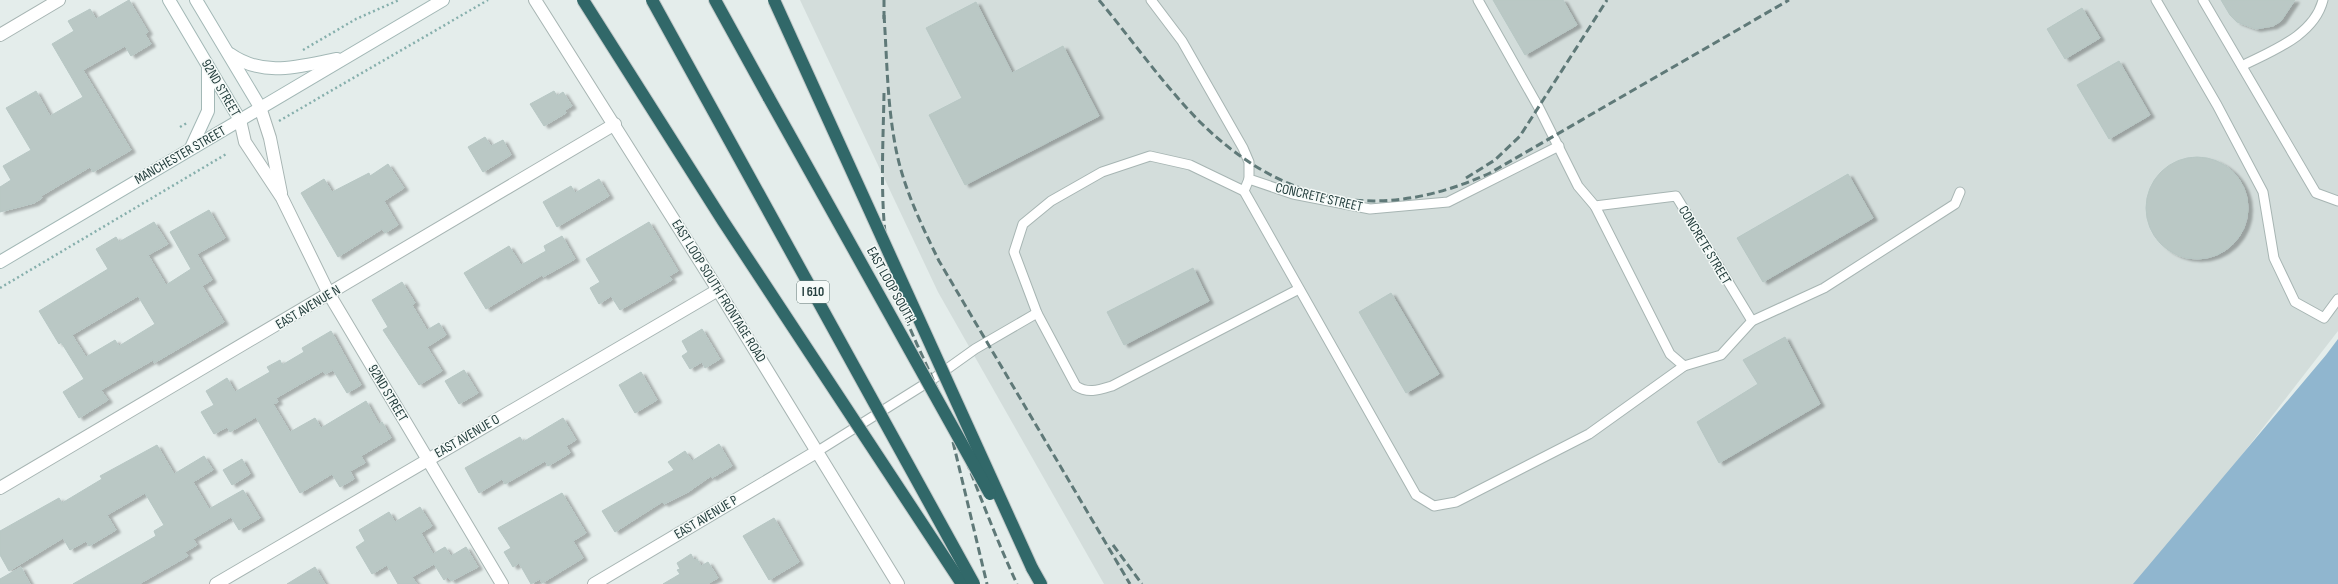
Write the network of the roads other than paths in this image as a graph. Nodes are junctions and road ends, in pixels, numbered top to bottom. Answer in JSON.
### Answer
{"nodes":[{"id":1,"x":59,"y":0,"type":"edge"},
{"id":2,"x":169,"y":0,"type":"edge"},
{"id":3,"x":196,"y":0,"type":"edge"},
{"id":4,"x":443,"y":0,"type":"edge"},
{"id":5,"x":535,"y":0,"type":"edge"},
{"id":6,"x":583,"y":0,"type":"edge"},
{"id":7,"x":652,"y":0,"type":"edge"},
{"id":8,"x":715,"y":0,"type":"edge"},
{"id":9,"x":774,"y":0,"type":"edge"},
{"id":10,"x":1151,"y":0,"type":"edge"},
{"id":11,"x":1478,"y":0,"type":"edge"},
{"id":12,"x":2156,"y":0,"type":"edge"},
{"id":13,"x":2203,"y":0,"type":"edge"},
{"id":14,"x":2323,"y":0,"type":"edge"},
{"id":15,"x":0,"y":35,"type":"edge"},
{"id":16,"x":227,"y":52,"type":"junction"},
{"id":17,"x":346,"y":57,"type":"junction"},
{"id":18,"x":208,"y":66,"type":"junction"},
{"id":19,"x":2242,"y":66,"type":"junction"},
{"id":20,"x":260,"y":108,"type":"junction"},
{"id":21,"x":240,"y":120,"type":"junction"},
{"id":22,"x":615,"y":124,"type":"junction"},
{"id":23,"x":1559,"y":146,"type":"junction"},
{"id":24,"x":191,"y":148,"type":"junction"},
{"id":25,"x":1249,"y":179,"type":"junction"},
{"id":26,"x":1244,"y":191,"type":"junction"},
{"id":27,"x":1960,"y":192,"type":"dead end"},
{"id":28,"x":282,"y":198,"type":"junction"},
{"id":29,"x":2338,"y":201,"type":"edge"},
{"id":30,"x":1595,"y":206,"type":"junction"},
{"id":31,"x":0,"y":262,"type":"edge"},
{"id":32,"x":1299,"y":289,"type":"junction"},
{"id":33,"x":718,"y":290,"type":"junction"},
{"id":34,"x":329,"y":294,"type":"junction"},
{"id":35,"x":2338,"y":299,"type":"edge"},
{"id":36,"x":1037,"y":313,"type":"junction"},
{"id":37,"x":1752,"y":321,"type":"junction"},
{"id":38,"x":1684,"y":366,"type":"junction"},
{"id":39,"x":818,"y":451,"type":"junction"},
{"id":40,"x":428,"y":459,"type":"junction"},
{"id":41,"x":0,"y":488,"type":"edge"},
{"id":42,"x":1032,"y":568,"type":"junction"},
{"id":43,"x":216,"y":584,"type":"edge"},
{"id":44,"x":502,"y":584,"type":"edge"},
{"id":45,"x":594,"y":584,"type":"edge"},
{"id":46,"x":898,"y":584,"type":"edge"},
{"id":47,"x":962,"y":584,"type":"edge"},
{"id":48,"x":974,"y":584,"type":"edge"},
{"id":49,"x":1041,"y":584,"type":"edge"}],
"edges":[{"from":1,"to":15,"type":"street"},
{"from":2,"to":18,"type":"street","name":"92ND STREET"},
{"from":3,"to":16,"type":"street","name":"92ND STREET"},
{"from":4,"to":17,"type":"street","name":"MANCHESTER STREET"},
{"from":5,"to":22,"type":"street","name":"EAST LOOP SOUTH FRONTAGE ROAD"},
{"from":6,"to":47,"type":"highway","bridge":true},
{"from":7,"to":48,"type":"highway","number":"I 610","bridge":true},
{"from":8,"to":42,"type":"highway","name":"EAST LOOP SOUTH","bridge":true},
{"from":9,"to":42,"type":"highway","bridge":true},
{"from":10,"to":25,"type":"lane"},
{"from":11,"to":23,"type":"lane"},
{"from":12,"to":35,"type":"lane"},
{"from":13,"to":19,"type":"lane"},
{"from":14,"to":19,"type":"lane"},
{"from":16,"to":17,"type":"street"},
{"from":16,"to":20,"type":"street","name":"92ND STREET"},
{"from":17,"to":20,"type":"street","name":"MANCHESTER STREET"},
{"from":18,"to":21,"type":"street","name":"92ND STREET"},
{"from":18,"to":24,"type":"street"},
{"from":19,"to":29,"type":"lane"},
{"from":20,"to":21,"type":"street","name":"MANCHESTER STREET"},
{"from":20,"to":28,"type":"street","name":"92ND STREET"},
{"from":21,"to":24,"type":"street","name":"MANCHESTER STREET"},
{"from":21,"to":28,"type":"street","name":"92ND STREET"},
{"from":22,"to":33,"type":"street","name":"EAST LOOP SOUTH FRONTAGE ROAD"},
{"from":22,"to":34,"type":"street","name":"EAST AVENUE N"},
{"from":23,"to":25,"type":"lane","name":"CONCRETE STREET"},
{"from":23,"to":30,"type":"lane"},
{"from":24,"to":31,"type":"street","name":"MANCHESTER STREET"},
{"from":25,"to":26,"type":"lane"},
{"from":26,"to":32,"type":"lane"},
{"from":26,"to":36,"type":"lane"},
{"from":27,"to":37,"type":"lane"},
{"from":28,"to":34,"type":"street","name":"92ND STREET"},
{"from":30,"to":37,"type":"lane","name":"CONCRETE STREET"},
{"from":30,"to":38,"type":"lane"},
{"from":32,"to":36,"type":"lane"},
{"from":32,"to":38,"type":"lane"},
{"from":33,"to":39,"type":"street","name":"EAST LOOP SOUTH FRONTAGE ROAD"},
{"from":33,"to":40,"type":"street","name":"EAST AVENUE O"},
{"from":34,"to":40,"type":"street","name":"92ND STREET"},
{"from":34,"to":41,"type":"street","name":"EAST AVENUE N"},
{"from":36,"to":39,"type":"lane"},
{"from":37,"to":38,"type":"lane"},
{"from":39,"to":45,"type":"street","name":"EAST AVENUE P"},
{"from":39,"to":46,"type":"street","name":"EAST LOOP SOUTH FRONTAGE ROAD"},
{"from":40,"to":43,"type":"street","name":"EAST AVENUE O"},
{"from":40,"to":44,"type":"street","name":"92ND STREET"},
{"from":42,"to":49,"type":"highway","name":"EAST LOOP SOUTH"}]}
